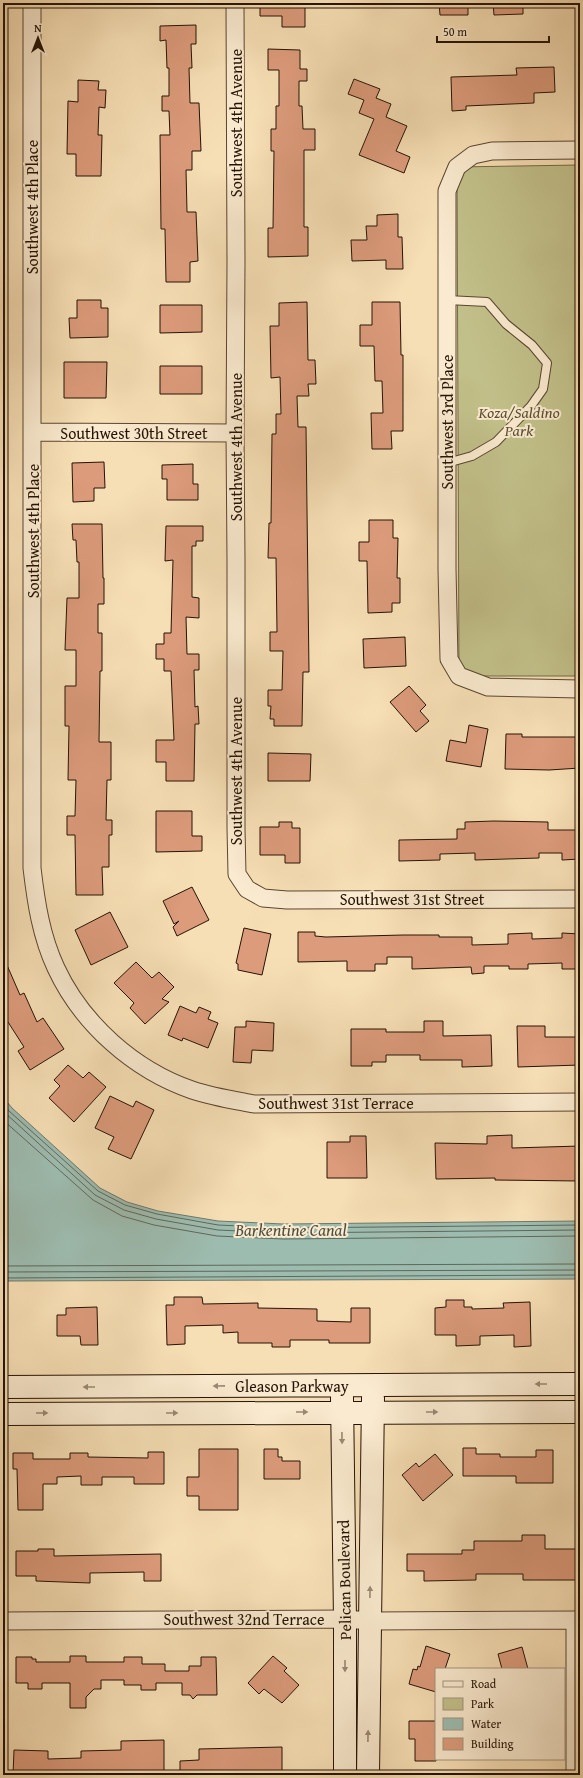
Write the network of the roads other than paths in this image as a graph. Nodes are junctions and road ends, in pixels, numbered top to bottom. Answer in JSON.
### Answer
{"nodes":[{"id":1,"x":32,"y":3,"type":"edge"},
{"id":2,"x":235,"y":3,"type":"edge"},
{"id":3,"x":580,"y":150,"type":"edge"},
{"id":4,"x":447,"y":300,"type":"junction"},
{"id":5,"x":33,"y":432,"type":"junction"},
{"id":6,"x":235,"y":433,"type":"junction"},
{"id":7,"x":447,"y":463,"type":"junction"},
{"id":8,"x":580,"y":688,"type":"edge"},
{"id":9,"x":247,"y":889,"type":"joint"},
{"id":10,"x":580,"y":899,"type":"edge"},
{"id":11,"x":108,"y":1039,"type":"joint"},
{"id":12,"x":580,"y":1102,"type":"edge"},
{"id":13,"x":580,"y":1384,"type":"edge"},
{"id":14,"x":342,"y":1385,"type":"junction"},
{"id":15,"x":373,"y":1386,"type":"junction"},
{"id":16,"x":3,"y":1387,"type":"edge"},
{"id":17,"x":372,"y":1412,"type":"junction"},
{"id":18,"x":580,"y":1412,"type":"edge"},
{"id":19,"x":341,"y":1413,"type":"junction"},
{"id":20,"x":3,"y":1414,"type":"edge"},
{"id":21,"x":345,"y":1619,"type":"junction"},
{"id":22,"x":577,"y":1620,"type":"edge"},
{"id":23,"x":3,"y":1621,"type":"edge"},
{"id":24,"x":370,"y":1621,"type":"junction"},
{"id":25,"x":345,"y":1775,"type":"edge"},
{"id":26,"x":368,"y":1775,"type":"edge"},
{"id":27,"x":575,"y":1775,"type":"edge"}],
"edges":[{"from":1,"to":5,"type":"street","name":"Southwest 4th Place"},
{"from":2,"to":6,"type":"street","name":"Southwest 4th Avenue"},
{"from":3,"to":4,"type":"street","name":"Southwest 3rd Place"},
{"from":4,"to":7,"type":"street","name":"Southwest 3rd Place"},
{"from":4,"to":7,"type":"lane"},
{"from":5,"to":6,"type":"street","name":"Southwest 30th Street"},
{"from":5,"to":11,"type":"street","name":"Southwest 4th Place"},
{"from":6,"to":9,"type":"street","name":"Southwest 4th Avenue"},
{"from":7,"to":8,"type":"street","name":"Southwest 3rd Place"},
{"from":9,"to":10,"type":"street","name":"Southwest 31st Street"},
{"from":11,"to":12,"type":"street","name":"Southwest 31st Terrace"},
{"from":13,"to":15,"type":"main road","name":"Gleason Parkway","one_way":true},
{"from":14,"to":15,"type":"main road","name":"Gleason Parkway"},
{"from":14,"to":16,"type":"main road","name":"Gleason Parkway","one_way":true},
{"from":14,"to":19,"type":"main road","name":"Pelican Boulevard"},
{"from":15,"to":17,"type":"main road","name":"Pelican Boulevard"},
{"from":17,"to":18,"type":"main road","name":"Gleason Parkway","one_way":true},
{"from":17,"to":19,"type":"main road","name":"Gleason Parkway"},
{"from":24,"to":17,"type":"main road","name":"Pelican Boulevard","one_way":true},
{"from":20,"to":19,"type":"main road","name":"Gleason Parkway","one_way":true},
{"from":19,"to":21,"type":"main road","name":"Pelican Boulevard","one_way":true},
{"from":21,"to":23,"type":"street","name":"Southwest 32nd Terrace"},
{"from":21,"to":24,"type":"street","name":"Southwest 32nd Terrace"},
{"from":21,"to":25,"type":"main road","name":"Pelican Boulevard","one_way":true},
{"from":22,"to":24,"type":"street","name":"Southwest 32nd Terrace"},
{"from":22,"to":27,"type":"street"},
{"from":26,"to":24,"type":"main road","name":"Pelican Boulevard","one_way":true}]}
